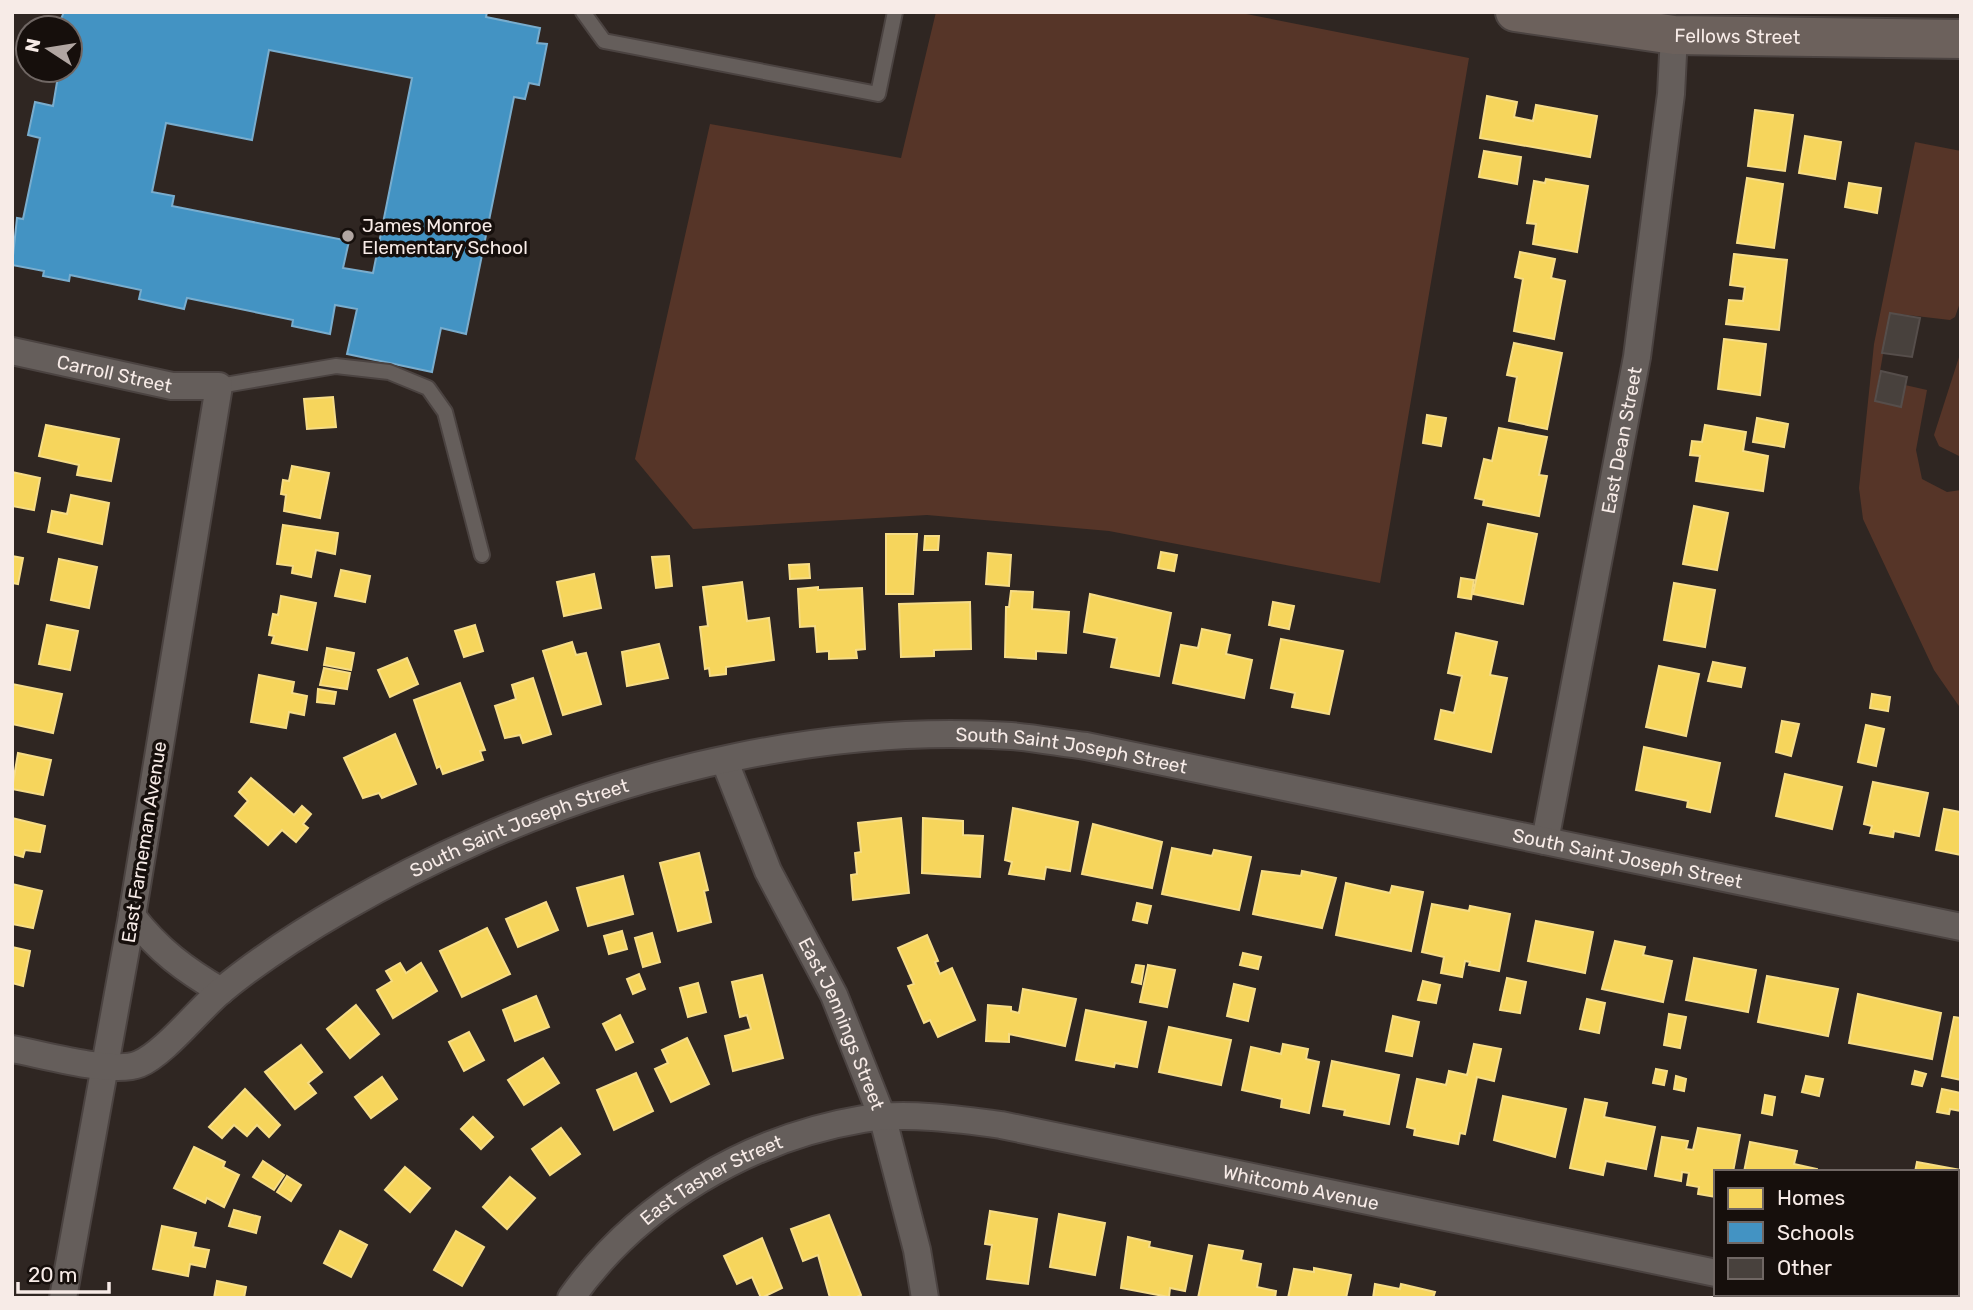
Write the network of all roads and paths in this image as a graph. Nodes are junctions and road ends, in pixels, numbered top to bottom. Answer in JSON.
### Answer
{"nodes":[{"id":1,"x":583,"y":12,"type":"edge"},
{"id":2,"x":895,"y":12,"type":"edge"},
{"id":3,"x":1515,"y":12,"type":"edge"},
{"id":4,"x":1756,"y":24,"type":"edge"},
{"id":5,"x":1675,"y":35,"type":"junction"},
{"id":6,"x":1961,"y":39,"type":"edge"},
{"id":7,"x":12,"y":351,"type":"edge"},
{"id":8,"x":219,"y":386,"type":"junction"},
{"id":9,"x":482,"y":555,"type":"dead end"},
{"id":10,"x":725,"y":762,"type":"junction"},
{"id":11,"x":1545,"y":841,"type":"junction"},
{"id":12,"x":132,"y":916,"type":"junction"},
{"id":13,"x":1961,"y":927,"type":"edge"},
{"id":14,"x":221,"y":991,"type":"junction"},
{"id":15,"x":12,"y":1049,"type":"edge"},
{"id":16,"x":105,"y":1067,"type":"junction"},
{"id":17,"x":883,"y":1119,"type":"junction"},
{"id":18,"x":1714,"y":1273,"type":"edge"},
{"id":19,"x":63,"y":1298,"type":"edge"},
{"id":20,"x":571,"y":1298,"type":"edge"},
{"id":21,"x":925,"y":1298,"type":"edge"}],
"edges":[{"from":1,"to":2,"type":"lane"},
{"from":3,"to":5,"type":"street","name":"Fellows Street"},
{"from":4,"to":5,"type":"street","name":"Fellows Street"},
{"from":4,"to":6,"type":"street","name":"Fellows Street"},
{"from":5,"to":11,"type":"street","name":"East Dean Street"},
{"from":7,"to":8,"type":"street","name":"Carroll Street"},
{"from":8,"to":9,"type":"lane"},
{"from":8,"to":12,"type":"street","name":"East Farneman Avenue"},
{"from":10,"to":11,"type":"street","name":"South Saint Joseph Street"},
{"from":10,"to":14,"type":"street","name":"South Saint Joseph Street"},
{"from":10,"to":17,"type":"street","name":"East Jennings Street"},
{"from":11,"to":13,"type":"street","name":"South Saint Joseph Street"},
{"from":12,"to":14,"type":"street"},
{"from":12,"to":16,"type":"street","name":"East Farneman Avenue"},
{"from":14,"to":16,"type":"street","name":"South Saint Joseph Street"},
{"from":15,"to":16,"type":"street","name":"South Saint Joseph Street"},
{"from":16,"to":19,"type":"street","name":"East Farneman Avenue"},
{"from":17,"to":18,"type":"street","name":"Whitcomb Avenue"},
{"from":17,"to":20,"type":"street","name":"East Tasher Street"},
{"from":17,"to":21,"type":"street","name":"East Jennings Street"}]}
